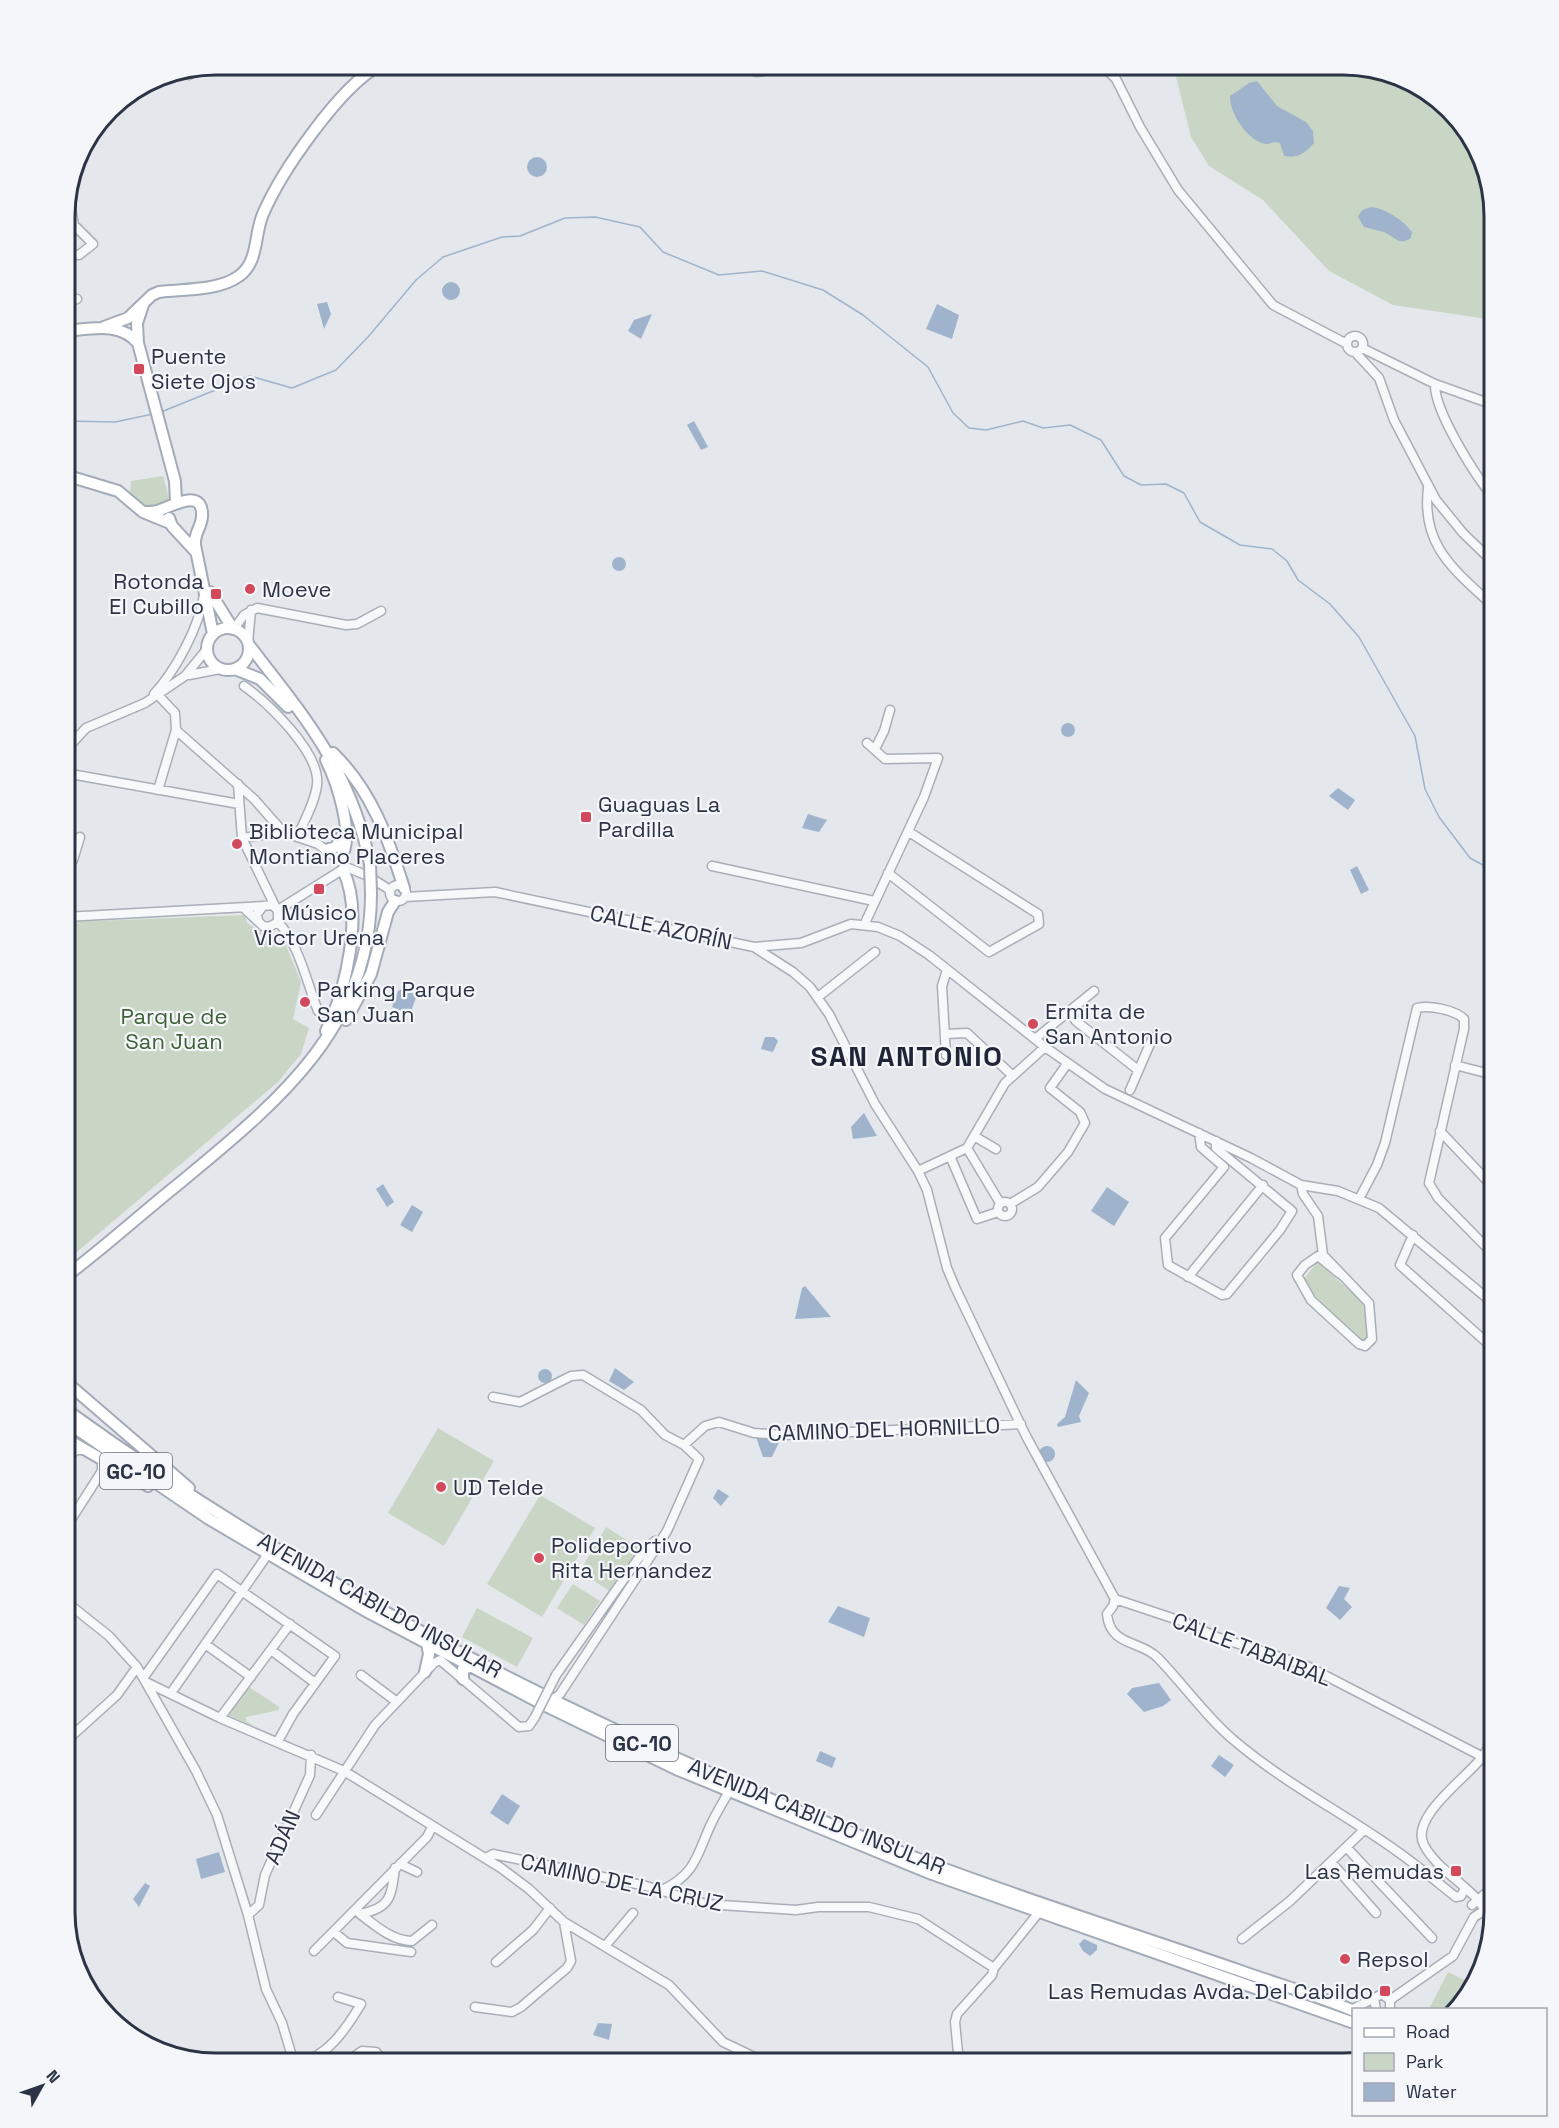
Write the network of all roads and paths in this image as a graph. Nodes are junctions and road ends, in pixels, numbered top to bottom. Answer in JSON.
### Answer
{"nodes":[{"id":1,"x":365,"y":75,"type":"edge"},
{"id":2,"x":1112,"y":75,"type":"edge"},
{"id":3,"x":75,"y":226,"type":"edge"},
{"id":4,"x":75,"y":255,"type":"edge"},
{"id":5,"x":129,"y":325,"type":"junction"},
{"id":6,"x":75,"y":330,"type":"edge"},
{"id":7,"x":1347,"y":344,"type":"junction"},
{"id":8,"x":1358,"y":350,"type":"junction"},
{"id":9,"x":1435,"y":384,"type":"junction"},
{"id":10,"x":1484,"y":401,"type":"edge"},
{"id":11,"x":75,"y":478,"type":"edge"},
{"id":12,"x":1480,"y":478,"type":"junction"},
{"id":13,"x":1484,"y":480,"type":"edge"},
{"id":14,"x":175,"y":481,"type":"junction"},
{"id":15,"x":1484,"y":484,"type":"edge"},
{"id":16,"x":1428,"y":487,"type":"junction"},
{"id":17,"x":189,"y":500,"type":"junction"},
{"id":18,"x":174,"y":504,"type":"junction"},
{"id":19,"x":143,"y":512,"type":"junction"},
{"id":20,"x":174,"y":527,"type":"junction"},
{"id":21,"x":197,"y":528,"type":"junction"},
{"id":22,"x":196,"y":552,"type":"junction"},
{"id":23,"x":1484,"y":553,"type":"edge"},
{"id":24,"x":203,"y":584,"type":"junction"},
{"id":25,"x":1484,"y":597,"type":"edge"},
{"id":26,"x":251,"y":610,"type":"junction"},
{"id":27,"x":381,"y":611,"type":"dead end"},
{"id":28,"x":233,"y":629,"type":"junction"},
{"id":29,"x":213,"y":634,"type":"junction"},
{"id":30,"x":249,"y":644,"type":"junction"},
{"id":31,"x":207,"y":649,"type":"junction"},
{"id":32,"x":220,"y":669,"type":"junction"},
{"id":33,"x":235,"y":669,"type":"junction"},
{"id":34,"x":185,"y":676,"type":"junction"},
{"id":35,"x":244,"y":686,"type":"dead end"},
{"id":36,"x":158,"y":695,"type":"junction"},
{"id":37,"x":145,"y":703,"type":"junction"},
{"id":38,"x":890,"y":710,"type":"dead end"},
{"id":39,"x":176,"y":730,"type":"junction"},
{"id":40,"x":310,"y":731,"type":"junction"},
{"id":41,"x":75,"y":740,"type":"edge"},
{"id":42,"x":867,"y":742,"type":"dead end"},
{"id":43,"x":324,"y":745,"type":"junction"},
{"id":44,"x":875,"y":749,"type":"junction"},
{"id":45,"x":332,"y":759,"type":"junction"},
{"id":46,"x":75,"y":775,"type":"edge"},
{"id":47,"x":238,"y":783,"type":"junction"},
{"id":48,"x":158,"y":790,"type":"junction"},
{"id":49,"x":239,"y":804,"type":"junction"},
{"id":50,"x":346,"y":827,"type":"junction"},
{"id":51,"x":284,"y":832,"type":"junction"},
{"id":52,"x":909,"y":832,"type":"junction"},
{"id":53,"x":80,"y":837,"type":"dead end"},
{"id":54,"x":297,"y":837,"type":"junction"},
{"id":55,"x":242,"y":838,"type":"junction"},
{"id":56,"x":75,"y":853,"type":"edge"},
{"id":57,"x":335,"y":860,"type":"junction"},
{"id":58,"x":712,"y":866,"type":"dead end"},
{"id":59,"x":888,"y":873,"type":"junction"},
{"id":60,"x":390,"y":890,"type":"junction"},
{"id":61,"x":402,"y":895,"type":"junction"},
{"id":62,"x":872,"y":905,"type":"junction"},
{"id":63,"x":263,"y":906,"type":"junction"},
{"id":64,"x":277,"y":908,"type":"junction"},
{"id":65,"x":245,"y":909,"type":"junction"},
{"id":66,"x":75,"y":917,"type":"edge"},
{"id":67,"x":258,"y":920,"type":"junction"},
{"id":68,"x":278,"y":922,"type":"junction"},
{"id":69,"x":865,"y":923,"type":"junction"},
{"id":70,"x":900,"y":936,"type":"junction"},
{"id":71,"x":754,"y":947,"type":"junction"},
{"id":72,"x":875,"y":952,"type":"dead end"},
{"id":73,"x":947,"y":970,"type":"junction"},
{"id":74,"x":1095,"y":991,"type":"dead end"},
{"id":75,"x":818,"y":996,"type":"junction"},
{"id":76,"x":336,"y":1008,"type":"junction"},
{"id":77,"x":1069,"y":1012,"type":"junction"},
{"id":78,"x":945,"y":1034,"type":"junction"},
{"id":79,"x":1153,"y":1037,"type":"dead end"},
{"id":80,"x":1035,"y":1039,"type":"junction"},
{"id":81,"x":1045,"y":1047,"type":"junction"},
{"id":82,"x":946,"y":1055,"type":"dead end"},
{"id":83,"x":311,"y":1061,"type":"junction"},
{"id":84,"x":1067,"y":1064,"type":"junction"},
{"id":85,"x":1455,"y":1065,"type":"junction"},
{"id":86,"x":1138,"y":1070,"type":"junction"},
{"id":87,"x":1484,"y":1072,"type":"edge"},
{"id":88,"x":1013,"y":1076,"type":"junction"},
{"id":89,"x":1105,"y":1089,"type":"junction"},
{"id":90,"x":1130,"y":1090,"type":"junction"},
{"id":91,"x":1137,"y":1104,"type":"junction"},
{"id":92,"x":1440,"y":1131,"type":"junction"},
{"id":93,"x":1199,"y":1133,"type":"junction"},
{"id":94,"x":974,"y":1136,"type":"junction"},
{"id":95,"x":1216,"y":1141,"type":"junction"},
{"id":96,"x":967,"y":1148,"type":"junction"},
{"id":97,"x":996,"y":1149,"type":"dead end"},
{"id":98,"x":950,"y":1156,"type":"junction"},
{"id":99,"x":1227,"y":1164,"type":"junction"},
{"id":100,"x":918,"y":1171,"type":"junction"},
{"id":101,"x":1484,"y":1177,"type":"edge"},
{"id":102,"x":1263,"y":1185,"type":"junction"},
{"id":103,"x":1301,"y":1185,"type":"junction"},
{"id":104,"x":1359,"y":1199,"type":"junction"},
{"id":105,"x":1003,"y":1206,"type":"junction"},
{"id":106,"x":1319,"y":1227,"type":"junction"},
{"id":107,"x":1413,"y":1235,"type":"junction"},
{"id":108,"x":1484,"y":1245,"type":"edge"},
{"id":109,"x":1305,"y":1265,"type":"junction"},
{"id":110,"x":75,"y":1269,"type":"edge"},
{"id":111,"x":1340,"y":1274,"type":"junction"},
{"id":112,"x":1188,"y":1277,"type":"junction"},
{"id":113,"x":1484,"y":1290,"type":"edge"},
{"id":114,"x":1484,"y":1338,"type":"edge"},
{"id":115,"x":75,"y":1390,"type":"edge"},
{"id":116,"x":492,"y":1397,"type":"dead end"},
{"id":117,"x":75,"y":1416,"type":"edge"},
{"id":118,"x":1021,"y":1424,"type":"junction"},
{"id":119,"x":75,"y":1428,"type":"edge"},
{"id":120,"x":75,"y":1444,"type":"edge"},
{"id":121,"x":684,"y":1445,"type":"junction"},
{"id":122,"x":85,"y":1450,"type":"junction"},
{"id":123,"x":75,"y":1451,"type":"edge"},
{"id":124,"x":102,"y":1460,"type":"junction"},
{"id":125,"x":75,"y":1513,"type":"edge"},
{"id":126,"x":221,"y":1515,"type":"junction"},
{"id":127,"x":673,"y":1517,"type":"junction"},
{"id":128,"x":209,"y":1519,"type":"junction"},
{"id":129,"x":268,"y":1554,"type":"junction"},
{"id":130,"x":242,"y":1591,"type":"junction"},
{"id":131,"x":1115,"y":1599,"type":"junction"},
{"id":132,"x":75,"y":1610,"type":"edge"},
{"id":133,"x":290,"y":1624,"type":"junction"},
{"id":134,"x":427,"y":1643,"type":"junction"},
{"id":135,"x":205,"y":1644,"type":"junction"},
{"id":136,"x":271,"y":1650,"type":"junction"},
{"id":137,"x":440,"y":1660,"type":"junction"},
{"id":138,"x":137,"y":1667,"type":"junction"},
{"id":139,"x":470,"y":1667,"type":"junction"},
{"id":140,"x":425,"y":1672,"type":"junction"},
{"id":141,"x":361,"y":1675,"type":"dead end"},
{"id":142,"x":251,"y":1677,"type":"junction"},
{"id":143,"x":463,"y":1679,"type":"junction"},
{"id":144,"x":146,"y":1680,"type":"junction"},
{"id":145,"x":315,"y":1683,"type":"junction"},
{"id":146,"x":171,"y":1693,"type":"junction"},
{"id":147,"x":553,"y":1700,"type":"junction"},
{"id":148,"x":397,"y":1702,"type":"junction"},
{"id":149,"x":220,"y":1718,"type":"junction"},
{"id":150,"x":75,"y":1732,"type":"edge"},
{"id":151,"x":278,"y":1741,"type":"junction"},
{"id":152,"x":311,"y":1755,"type":"junction"},
{"id":153,"x":1483,"y":1757,"type":"joint"},
{"id":154,"x":344,"y":1771,"type":"junction"},
{"id":155,"x":728,"y":1793,"type":"junction"},
{"id":156,"x":316,"y":1815,"type":"dead end"},
{"id":157,"x":432,"y":1827,"type":"junction"},
{"id":158,"x":1364,"y":1830,"type":"junction"},
{"id":159,"x":1347,"y":1848,"type":"junction"},
{"id":160,"x":486,"y":1858,"type":"junction"},
{"id":161,"x":1331,"y":1862,"type":"junction"},
{"id":162,"x":398,"y":1866,"type":"junction"},
{"id":163,"x":417,"y":1872,"type":"dead end"},
{"id":164,"x":662,"y":1890,"type":"junction"},
{"id":165,"x":1463,"y":1892,"type":"junction"},
{"id":166,"x":1484,"y":1894,"type":"edge"},
{"id":167,"x":1474,"y":1902,"type":"junction"},
{"id":168,"x":550,"y":1908,"type":"junction"},
{"id":169,"x":1484,"y":1909,"type":"edge"},
{"id":170,"x":357,"y":1911,"type":"junction"},
{"id":171,"x":1040,"y":1911,"type":"junction"},
{"id":172,"x":1484,"y":1911,"type":"edge"},
{"id":173,"x":633,"y":1913,"type":"dead end"},
{"id":174,"x":1376,"y":1913,"type":"dead end"},
{"id":175,"x":248,"y":1915,"type":"junction"},
{"id":176,"x":1474,"y":1917,"type":"junction"},
{"id":177,"x":564,"y":1922,"type":"junction"},
{"id":178,"x":432,"y":1925,"type":"dead end"},
{"id":179,"x":334,"y":1932,"type":"junction"},
{"id":180,"x":1432,"y":1938,"type":"dead end"},
{"id":181,"x":1242,"y":1939,"type":"dead end"},
{"id":182,"x":606,"y":1945,"type":"junction"},
{"id":183,"x":314,"y":1951,"type":"dead end"},
{"id":184,"x":411,"y":1952,"type":"dead end"},
{"id":185,"x":496,"y":1962,"type":"dead end"},
{"id":186,"x":994,"y":1968,"type":"junction"},
{"id":187,"x":338,"y":1997,"type":"dead end"},
{"id":188,"x":1374,"y":1998,"type":"junction"},
{"id":189,"x":475,"y":2007,"type":"dead end"},
{"id":190,"x":1389,"y":2007,"type":"edge"},
{"id":191,"x":1356,"y":2008,"type":"edge"},
{"id":192,"x":1376,"y":2008,"type":"edge"},
{"id":193,"x":1352,"y":2010,"type":"edge"},
{"id":194,"x":1352,"y":2023,"type":"edge"},
{"id":195,"x":292,"y":2053,"type":"edge"},
{"id":196,"x":320,"y":2053,"type":"edge"},
{"id":197,"x":359,"y":2053,"type":"edge"},
{"id":198,"x":377,"y":2053,"type":"edge"},
{"id":199,"x":746,"y":2053,"type":"edge"},
{"id":200,"x":958,"y":2053,"type":"edge"}],
"edges":[{"from":1,"to":5,"type":"main road"},
{"from":2,"to":7,"type":"street"},
{"from":3,"to":4,"type":"street"},
{"from":5,"to":6,"type":"main road"},
{"from":5,"to":14,"type":"main road"},
{"from":7,"to":8,"type":"street"},
{"from":7,"to":8,"type":"street"},
{"from":8,"to":9,"type":"street"},
{"from":8,"to":16,"type":"street"},
{"from":9,"to":10,"type":"street"},
{"from":9,"to":12,"type":"street"},
{"from":11,"to":19,"type":"main road"},
{"from":12,"to":13,"type":"street"},
{"from":12,"to":15,"type":"street"},
{"from":14,"to":17,"type":"main road"},
{"from":14,"to":18,"type":"main road"},
{"from":16,"to":23,"type":"street"},
{"from":16,"to":25,"type":"street"},
{"from":17,"to":18,"type":"main road"},
{"from":17,"to":21,"type":"main road"},
{"from":18,"to":19,"type":"main road"},
{"from":18,"to":20,"type":"main road"},
{"from":19,"to":20,"type":"main road"},
{"from":20,"to":21,"type":"main road"},
{"from":20,"to":22,"type":"main road"},
{"from":21,"to":22,"type":"main road"},
{"from":22,"to":24,"type":"main road"},
{"from":24,"to":28,"type":"main road"},
{"from":24,"to":29,"type":"main road"},
{"from":24,"to":37,"type":"street"},
{"from":26,"to":27,"type":"street"},
{"from":26,"to":28,"type":"street"},
{"from":26,"to":30,"type":"street"},
{"from":28,"to":29,"type":"main road"},
{"from":28,"to":30,"type":"main road"},
{"from":29,"to":31,"type":"main road"},
{"from":30,"to":33,"type":"main road"},
{"from":30,"to":43,"type":"main road"},
{"from":31,"to":32,"type":"main road"},
{"from":31,"to":34,"type":"street"},
{"from":32,"to":33,"type":"main road"},
{"from":32,"to":34,"type":"street"},
{"from":33,"to":40,"type":"main road"},
{"from":34,"to":36,"type":"street"},
{"from":35,"to":54,"type":"street"},
{"from":36,"to":37,"type":"street"},
{"from":36,"to":39,"type":"street"},
{"from":37,"to":41,"type":"street"},
{"from":38,"to":44,"type":"street"},
{"from":39,"to":47,"type":"street"},
{"from":39,"to":48,"type":"street"},
{"from":40,"to":45,"type":"main road"},
{"from":40,"to":50,"type":"main road"},
{"from":42,"to":44,"type":"street"},
{"from":43,"to":45,"type":"main road"},
{"from":43,"to":61,"type":"main road"},
{"from":44,"to":52,"type":"street"},
{"from":45,"to":83,"type":"main road","bridge":true},
{"from":46,"to":48,"type":"street"},
{"from":47,"to":49,"type":"street"},
{"from":47,"to":51,"type":"street"},
{"from":48,"to":49,"type":"street"},
{"from":49,"to":55,"type":"street"},
{"from":50,"to":57,"type":"main road"},
{"from":50,"to":57,"type":"main road"},
{"from":51,"to":54,"type":"street"},
{"from":51,"to":55,"type":"street"},
{"from":52,"to":59,"type":"street"},
{"from":52,"to":59,"type":"street"},
{"from":53,"to":56,"type":"street"},
{"from":54,"to":57,"type":"street"},
{"from":55,"to":64,"type":"street"},
{"from":57,"to":60,"type":"street"},
{"from":57,"to":64,"type":"street"},
{"from":57,"to":76,"type":"main road"},
{"from":58,"to":62,"type":"street"},
{"from":59,"to":62,"type":"street"},
{"from":60,"to":61,"type":"street"},
{"from":60,"to":61,"type":"street","name":"CALLE AZORÍN"},
{"from":61,"to":71,"type":"street","name":"CALLE AZORÍN"},
{"from":61,"to":83,"type":"main road"},
{"from":62,"to":69,"type":"street"},
{"from":62,"to":70,"type":"street"},
{"from":63,"to":64,"type":"street"},
{"from":63,"to":65,"type":"street"},
{"from":63,"to":67,"type":"street"},
{"from":64,"to":68,"type":"street"},
{"from":65,"to":66,"type":"street"},
{"from":65,"to":67,"type":"street"},
{"from":67,"to":68,"type":"street"},
{"from":68,"to":76,"type":"street"},
{"from":69,"to":70,"type":"street"},
{"from":69,"to":71,"type":"street"},
{"from":70,"to":73,"type":"street"},
{"from":71,"to":75,"type":"street"},
{"from":72,"to":75,"type":"street"},
{"from":73,"to":78,"type":"street"},
{"from":73,"to":80,"type":"street"},
{"from":74,"to":77,"type":"street"},
{"from":75,"to":100,"type":"street"},
{"from":76,"to":83,"type":"main road"},
{"from":77,"to":80,"type":"street"},
{"from":77,"to":86,"type":"street"},
{"from":78,"to":82,"type":"street"},
{"from":78,"to":88,"type":"street"},
{"from":79,"to":86,"type":"street"},
{"from":80,"to":81,"type":"street"},
{"from":81,"to":84,"type":"street"},
{"from":81,"to":88,"type":"street"},
{"from":83,"to":110,"type":"main road"},
{"from":84,"to":89,"type":"street"},
{"from":84,"to":105,"type":"street"},
{"from":85,"to":87,"type":"street"},
{"from":85,"to":92,"type":"street"},
{"from":85,"to":104,"type":"street"},
{"from":86,"to":90,"type":"street"},
{"from":88,"to":94,"type":"street"},
{"from":89,"to":90,"type":"street"},
{"from":89,"to":91,"type":"street"},
{"from":90,"to":91,"type":"street"},
{"from":91,"to":93,"type":"street"},
{"from":92,"to":101,"type":"street"},
{"from":92,"to":108,"type":"street"},
{"from":93,"to":95,"type":"street"},
{"from":93,"to":99,"type":"street"},
{"from":94,"to":96,"type":"street"},
{"from":94,"to":97,"type":"street"},
{"from":95,"to":99,"type":"street"},
{"from":95,"to":103,"type":"street"},
{"from":96,"to":98,"type":"street"},
{"from":96,"to":105,"type":"street"},
{"from":98,"to":100,"type":"street"},
{"from":98,"to":105,"type":"street"},
{"from":99,"to":102,"type":"street"},
{"from":99,"to":112,"type":"street"},
{"from":100,"to":118,"type":"street"},
{"from":102,"to":112,"type":"street"},
{"from":102,"to":112,"type":"street"},
{"from":103,"to":104,"type":"street"},
{"from":103,"to":106,"type":"street"},
{"from":104,"to":107,"type":"street"},
{"from":106,"to":109,"type":"street"},
{"from":106,"to":111,"type":"street"},
{"from":107,"to":113,"type":"street"},
{"from":107,"to":114,"type":"street"},
{"from":109,"to":111,"type":"street"},
{"from":109,"to":111,"type":"street"},
{"from":115,"to":126,"type":"main road"},
{"from":116,"to":121,"type":"street"},
{"from":117,"to":126,"type":"main road","name":"AVENIDA CABILDO INSULAR","number":"GC-10"},
{"from":118,"to":121,"type":"street","name":"CAMINO DEL HORNILLO"},
{"from":118,"to":131,"type":"street"},
{"from":119,"to":128,"type":"main road","name":"AVENIDA CABILDO INSULAR","number":"GC-10"},
{"from":120,"to":122,"type":"main road"},
{"from":121,"to":127,"type":"street"},
{"from":122,"to":123,"type":"street"},
{"from":122,"to":124,"type":"main road"},
{"from":124,"to":125,"type":"street"},
{"from":124,"to":128,"type":"main road"},
{"from":126,"to":147,"type":"main road","name":"AVENIDA CABILDO INSULAR","number":"GC-10"},
{"from":127,"to":143,"type":"street","bridge":true},
{"from":127,"to":147,"type":"street"},
{"from":128,"to":129,"type":"main road","name":"AVENIDA CABILDO INSULAR","number":"GC-10"},
{"from":129,"to":130,"type":"street"},
{"from":129,"to":134,"type":"main road","name":"AVENIDA CABILDO INSULAR","number":"GC-10"},
{"from":130,"to":133,"type":"street"},
{"from":130,"to":135,"type":"street"},
{"from":130,"to":144,"type":"street"},
{"from":131,"to":153,"type":"street","name":"CALLE TABAIBAL"},
{"from":131,"to":158,"type":"street"},
{"from":132,"to":138,"type":"street"},
{"from":133,"to":136,"type":"street"},
{"from":133,"to":145,"type":"street"},
{"from":134,"to":137,"type":"main road"},
{"from":134,"to":139,"type":"main road","name":"AVENIDA CABILDO INSULAR","number":"GC-10"},
{"from":134,"to":140,"type":"main road"},
{"from":135,"to":142,"type":"street"},
{"from":135,"to":146,"type":"street"},
{"from":136,"to":142,"type":"street"},
{"from":136,"to":145,"type":"street"},
{"from":137,"to":140,"type":"street"},
{"from":137,"to":143,"type":"street"},
{"from":138,"to":144,"type":"street"},
{"from":138,"to":150,"type":"street"},
{"from":139,"to":143,"type":"main road"},
{"from":139,"to":155,"type":"main road","name":"AVENIDA CABILDO INSULAR","number":"GC-10"},
{"from":140,"to":148,"type":"street"},
{"from":141,"to":148,"type":"street"},
{"from":142,"to":149,"type":"street"},
{"from":144,"to":146,"type":"street"},
{"from":144,"to":175,"type":"street"},
{"from":145,"to":151,"type":"street"},
{"from":146,"to":149,"type":"street"},
{"from":147,"to":193,"type":"main road","name":"AVENIDA CABILDO INSULAR","number":"GC-10"},
{"from":148,"to":154,"type":"street"},
{"from":149,"to":151,"type":"street"},
{"from":151,"to":152,"type":"street"},
{"from":152,"to":154,"type":"street"},
{"from":152,"to":175,"type":"street","name":"ADÁN"},
{"from":153,"to":165,"type":"street"},
{"from":154,"to":156,"type":"street"},
{"from":154,"to":157,"type":"street"},
{"from":155,"to":164,"type":"street"},
{"from":155,"to":171,"type":"main road","name":"AVENIDA CABILDO INSULAR","number":"GC-10"},
{"from":157,"to":160,"type":"street"},
{"from":157,"to":162,"type":"street"},
{"from":158,"to":159,"type":"street"},
{"from":158,"to":165,"type":"street"},
{"from":159,"to":161,"type":"street"},
{"from":159,"to":180,"type":"street"},
{"from":160,"to":164,"type":"street","name":"CAMINO DE LA CRUZ"},
{"from":160,"to":168,"type":"street"},
{"from":161,"to":174,"type":"street"},
{"from":161,"to":181,"type":"street"},
{"from":162,"to":163,"type":"street"},
{"from":162,"to":170,"type":"street"},
{"from":162,"to":170,"type":"street"},
{"from":164,"to":186,"type":"street","name":"CAMINO DE LA CRUZ"},
{"from":165,"to":167,"type":"street"},
{"from":166,"to":167,"type":"street"},
{"from":167,"to":169,"type":"street"},
{"from":167,"to":176,"type":"street"},
{"from":168,"to":177,"type":"street"},
{"from":168,"to":185,"type":"street"},
{"from":170,"to":178,"type":"street"},
{"from":170,"to":179,"type":"street"},
{"from":171,"to":186,"type":"street"},
{"from":171,"to":194,"type":"main road","name":"AVENIDA CABILDO INSULAR","number":"GC-10"},
{"from":172,"to":176,"type":"street"},
{"from":173,"to":182,"type":"street"},
{"from":175,"to":195,"type":"street"},
{"from":176,"to":190,"type":"street"},
{"from":177,"to":182,"type":"street"},
{"from":177,"to":189,"type":"street"},
{"from":179,"to":183,"type":"street"},
{"from":179,"to":184,"type":"street"},
{"from":182,"to":199,"type":"street"},
{"from":186,"to":200,"type":"street"},
{"from":187,"to":196,"type":"street"},
{"from":188,"to":190,"type":"street"},
{"from":188,"to":191,"type":"street"},
{"from":188,"to":192,"type":"street"},
{"from":197,"to":198,"type":"street"}]}
